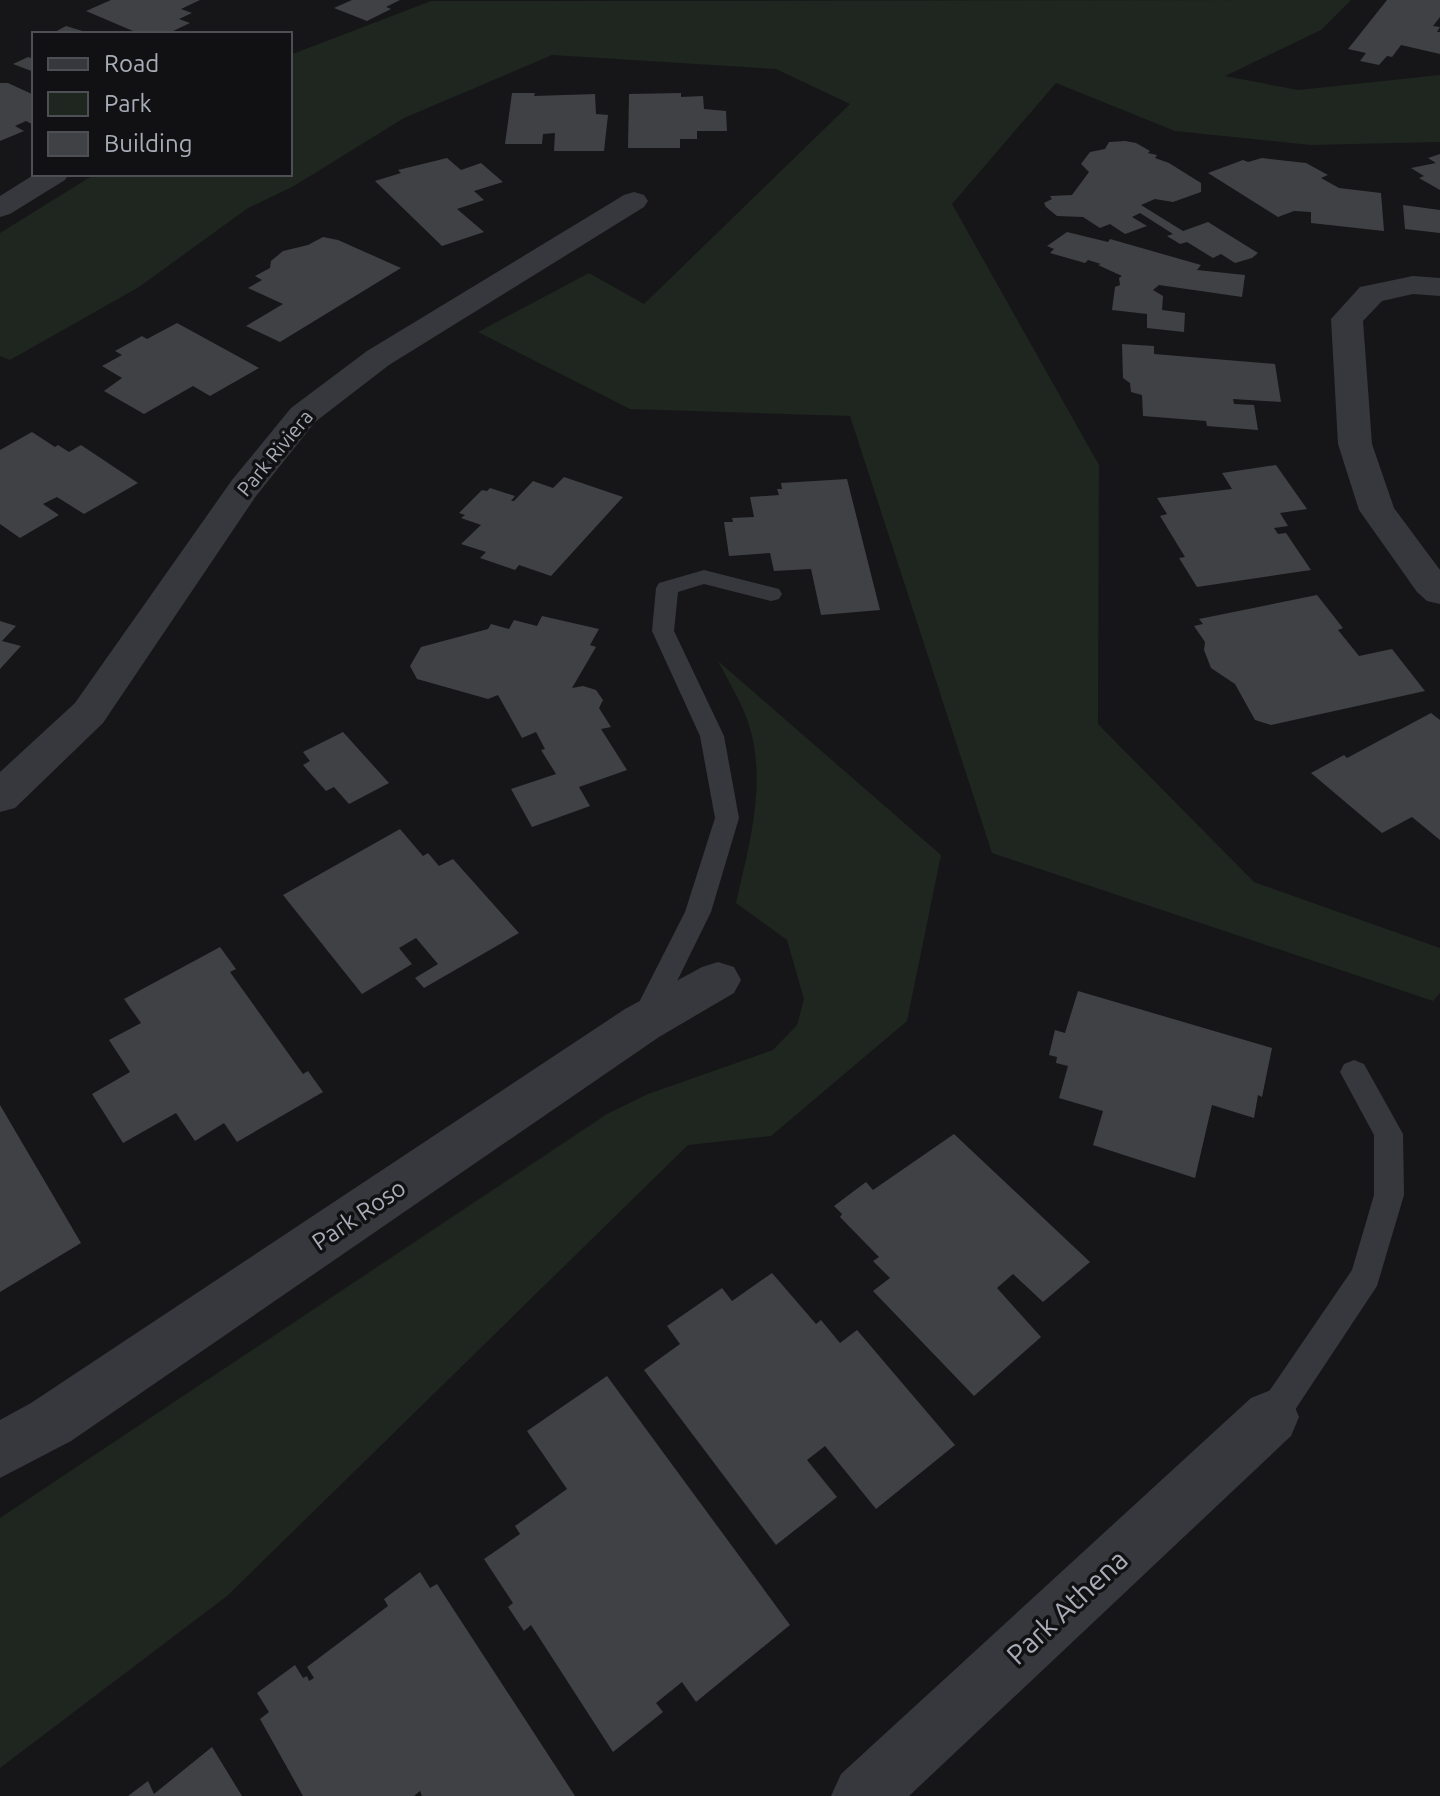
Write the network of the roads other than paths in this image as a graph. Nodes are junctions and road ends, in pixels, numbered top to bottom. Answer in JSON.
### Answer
{"nodes":[{"id":1,"x":52,"y":176,"type":"edge"},
{"id":2,"x":634,"y":201,"type":"dead end"},
{"id":3,"x":0,"y":208,"type":"edge"},
{"id":4,"x":1440,"y":287,"type":"edge"},
{"id":5,"x":1440,"y":592,"type":"edge"},
{"id":6,"x":771,"y":594,"type":"dead end"},
{"id":7,"x":0,"y":797,"type":"edge"},
{"id":8,"x":718,"y":980,"type":"dead end"},
{"id":9,"x":642,"y":1023,"type":"junction"},
{"id":10,"x":1354,"y":1072,"type":"dead end"},
{"id":11,"x":1271,"y":1417,"type":"joint"},
{"id":12,"x":0,"y":1450,"type":"edge"},
{"id":13,"x":863,"y":1796,"type":"edge"}],
"edges":[{"from":1,"to":3,"type":"street"},
{"from":2,"to":7,"type":"street","name":"Park Riviera"},
{"from":4,"to":5,"type":"street"},
{"from":6,"to":9,"type":"lane"},
{"from":8,"to":9,"type":"street","name":"Park Roso"},
{"from":9,"to":12,"type":"street","name":"Park Roso"},
{"from":10,"to":11,"type":"lane"},
{"from":11,"to":13,"type":"street","name":"Park Athena"}]}
